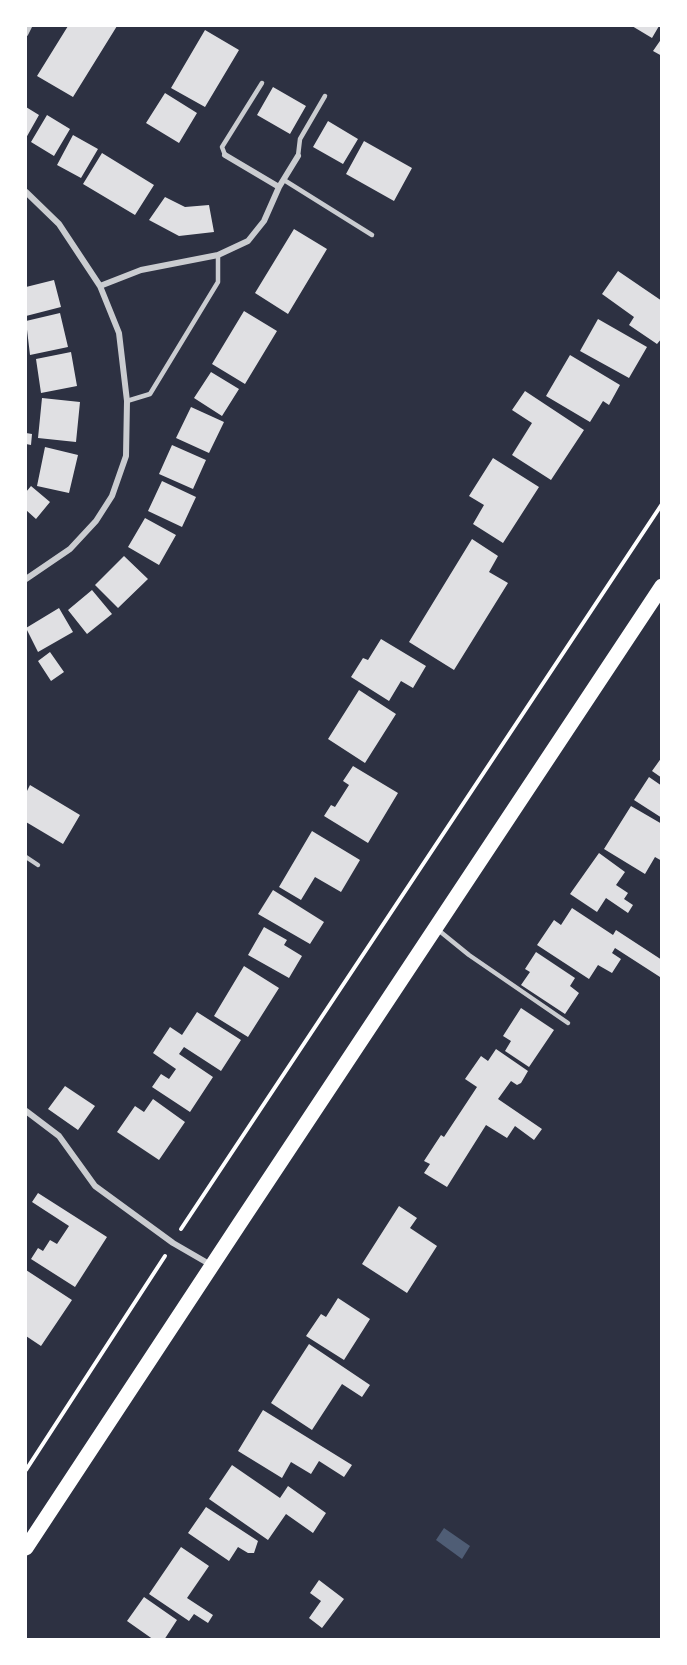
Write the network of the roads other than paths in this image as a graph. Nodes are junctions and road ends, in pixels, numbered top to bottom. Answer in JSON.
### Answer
{"nodes":[{"id":1,"x":30,"y":26,"type":"edge"},
{"id":2,"x":26,"y":34,"type":"edge"},
{"id":3,"x":262,"y":83,"type":"dead end"},
{"id":4,"x":325,"y":96,"type":"dead end"},
{"id":5,"x":225,"y":154,"type":"joint"},
{"id":6,"x":298,"y":156,"type":"joint"},
{"id":7,"x":284,"y":180,"type":"junction"},
{"id":8,"x":279,"y":187,"type":"junction"},
{"id":9,"x":26,"y":192,"type":"edge"},
{"id":10,"x":372,"y":235,"type":"dead end"},
{"id":11,"x":218,"y":255,"type":"junction"},
{"id":12,"x":100,"y":286,"type":"junction"},
{"id":13,"x":128,"y":401,"type":"junction"},
{"id":14,"x":26,"y":579,"type":"edge"},
{"id":15,"x":662,"y":586,"type":"edge"},
{"id":16,"x":26,"y":857,"type":"edge"},
{"id":17,"x":38,"y":865,"type":"dead end"},
{"id":18,"x":437,"y":929,"type":"junction"},
{"id":19,"x":568,"y":1023,"type":"dead end"},
{"id":20,"x":26,"y":1111,"type":"edge"},
{"id":21,"x":210,"y":1264,"type":"junction"},
{"id":22,"x":26,"y":1548,"type":"edge"}],
"edges":[{"from":1,"to":2,"type":"lane"},
{"from":3,"to":5,"type":"lane"},
{"from":4,"to":6,"type":"lane"},
{"from":5,"to":8,"type":"street"},
{"from":6,"to":7,"type":"street"},
{"from":7,"to":8,"type":"street"},
{"from":7,"to":10,"type":"lane"},
{"from":8,"to":11,"type":"street"},
{"from":9,"to":12,"type":"street"},
{"from":11,"to":12,"type":"street"},
{"from":11,"to":13,"type":"lane"},
{"from":12,"to":13,"type":"street"},
{"from":13,"to":14,"type":"street"},
{"from":15,"to":18,"type":"main road"},
{"from":16,"to":17,"type":"lane"},
{"from":18,"to":19,"type":"lane"},
{"from":18,"to":21,"type":"main road"},
{"from":20,"to":21,"type":"street"},
{"from":21,"to":22,"type":"main road"}]}
